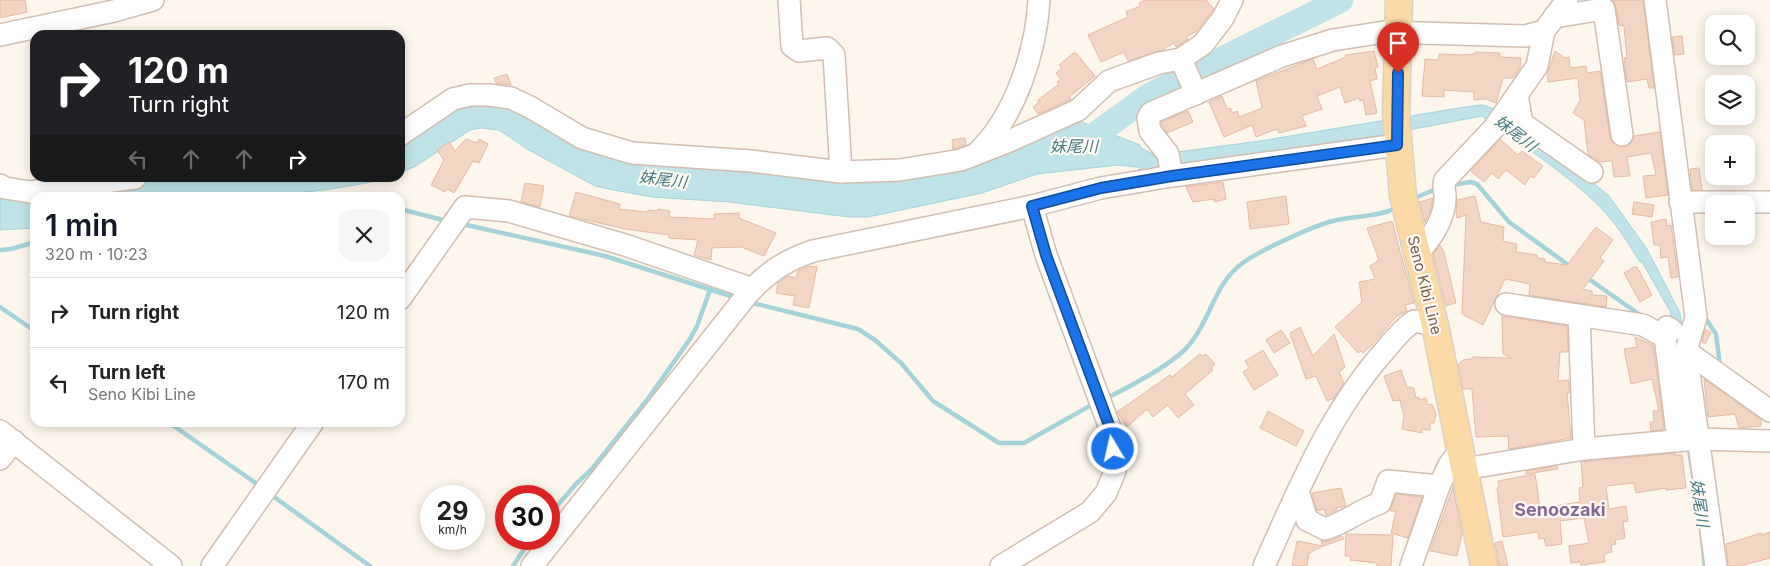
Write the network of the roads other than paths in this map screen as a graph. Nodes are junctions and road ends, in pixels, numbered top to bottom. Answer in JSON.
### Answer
{"nodes":[{"id":1,"x":154,"y":0,"type":"edge"},
{"id":2,"x":789,"y":0,"type":"edge"},
{"id":3,"x":1039,"y":0,"type":"edge"},
{"id":4,"x":1399,"y":0,"type":"edge"},
{"id":5,"x":1567,"y":0,"type":"edge"},
{"id":6,"x":1655,"y":0,"type":"edge"},
{"id":7,"x":1230,"y":1,"type":"edge"},
{"id":8,"x":1549,"y":24,"type":"junction"},
{"id":9,"x":1399,"y":33,"type":"junction"},
{"id":10,"x":0,"y":35,"type":"edge"},
{"id":11,"x":1182,"y":61,"type":"junction"},
{"id":12,"x":1195,"y":91,"type":"junction"},
{"id":13,"x":1505,"y":112,"type":"junction"},
{"id":14,"x":1397,"y":131,"type":"junction"},
{"id":15,"x":405,"y":132,"type":"edge"},
{"id":16,"x":1622,"y":135,"type":"dead end"},
{"id":17,"x":974,"y":154,"type":"junction"},
{"id":18,"x":1170,"y":165,"type":"junction"},
{"id":19,"x":841,"y":172,"type":"junction"},
{"id":20,"x":1592,"y":172,"type":"dead end"},
{"id":21,"x":105,"y":182,"type":"edge"},
{"id":22,"x":0,"y":185,"type":"edge"},
{"id":23,"x":30,"y":192,"type":"edge"},
{"id":24,"x":30,"y":192,"type":"edge"},
{"id":25,"x":1685,"y":202,"type":"junction"},
{"id":26,"x":1770,"y":202,"type":"edge"},
{"id":27,"x":1032,"y":206,"type":"junction"},
{"id":28,"x":1417,"y":254,"type":"junction"},
{"id":29,"x":405,"y":292,"type":"edge"},
{"id":30,"x":747,"y":297,"type":"junction"},
{"id":31,"x":1506,"y":304,"type":"dead end"},
{"id":32,"x":1578,"y":315,"type":"junction"},
{"id":33,"x":1436,"y":325,"type":"junction"},
{"id":34,"x":1678,"y":339,"type":"junction"},
{"id":35,"x":1770,"y":411,"type":"edge"},
{"id":36,"x":310,"y":427,"type":"edge"},
{"id":37,"x":7,"y":436,"type":"edge"},
{"id":38,"x":1686,"y":440,"type":"junction"},
{"id":39,"x":1770,"y":441,"type":"edge"},
{"id":40,"x":1584,"y":449,"type":"junction"},
{"id":41,"x":0,"y":459,"type":"edge"},
{"id":42,"x":1463,"y":459,"type":"junction"},
{"id":43,"x":1439,"y":486,"type":"junction"},
{"id":44,"x":1298,"y":491,"type":"junction"},
{"id":45,"x":171,"y":566,"type":"edge"},
{"id":46,"x":212,"y":566,"type":"edge"},
{"id":47,"x":532,"y":566,"type":"edge"},
{"id":48,"x":1001,"y":566,"type":"edge"},
{"id":49,"x":1264,"y":566,"type":"edge"},
{"id":50,"x":1411,"y":566,"type":"edge"},
{"id":51,"x":1484,"y":566,"type":"edge"},
{"id":52,"x":1716,"y":566,"type":"edge"}],
"edges":[{"from":1,"to":10,"type":"street"},
{"from":2,"to":19,"type":"street"},
{"from":3,"to":17,"type":"street"},
{"from":4,"to":9,"type":"main road","name":"Seno Kibi Line"},
{"from":5,"to":8,"type":"street"},
{"from":6,"to":25,"type":"street"},
{"from":7,"to":11,"type":"street"},
{"from":8,"to":9,"type":"street"},
{"from":8,"to":13,"type":"street"},
{"from":8,"to":16,"type":"street"},
{"from":9,"to":12,"type":"street"},
{"from":9,"to":14,"type":"main road","name":"Seno Kibi Line"},
{"from":11,"to":12,"type":"street"},
{"from":11,"to":17,"type":"street"},
{"from":12,"to":18,"type":"street"},
{"from":13,"to":20,"type":"street"},
{"from":13,"to":28,"type":"street"},
{"from":14,"to":18,"type":"street"},
{"from":14,"to":28,"type":"main road","name":"Seno Kibi Line"},
{"from":15,"to":19,"type":"street"},
{"from":17,"to":19,"type":"street"},
{"from":18,"to":27,"type":"street"},
{"from":21,"to":24,"type":"street"},
{"from":22,"to":23,"type":"street"},
{"from":25,"to":26,"type":"street"},
{"from":25,"to":34,"type":"street"},
{"from":27,"to":30,"type":"street"},
{"from":27,"to":48,"type":"street"},
{"from":28,"to":33,"type":"main road","name":"Seno Kibi Line"},
{"from":29,"to":30,"type":"street"},
{"from":30,"to":47,"type":"street"},
{"from":31,"to":32,"type":"street"},
{"from":32,"to":34,"type":"street"},
{"from":32,"to":40,"type":"street"},
{"from":33,"to":42,"type":"main road","name":"Seno Kibi Line"},
{"from":33,"to":44,"type":"street"},
{"from":34,"to":35,"type":"street"},
{"from":34,"to":38,"type":"street"},
{"from":36,"to":46,"type":"street"},
{"from":37,"to":41,"type":"street"},
{"from":37,"to":45,"type":"street"},
{"from":38,"to":39,"type":"street"},
{"from":38,"to":40,"type":"street"},
{"from":38,"to":52,"type":"street"},
{"from":40,"to":42,"type":"street"},
{"from":42,"to":43,"type":"street"},
{"from":42,"to":51,"type":"main road","name":"Seno Kibi Line"},
{"from":43,"to":44,"type":"street"},
{"from":43,"to":50,"type":"street"},
{"from":44,"to":49,"type":"street"}]}
